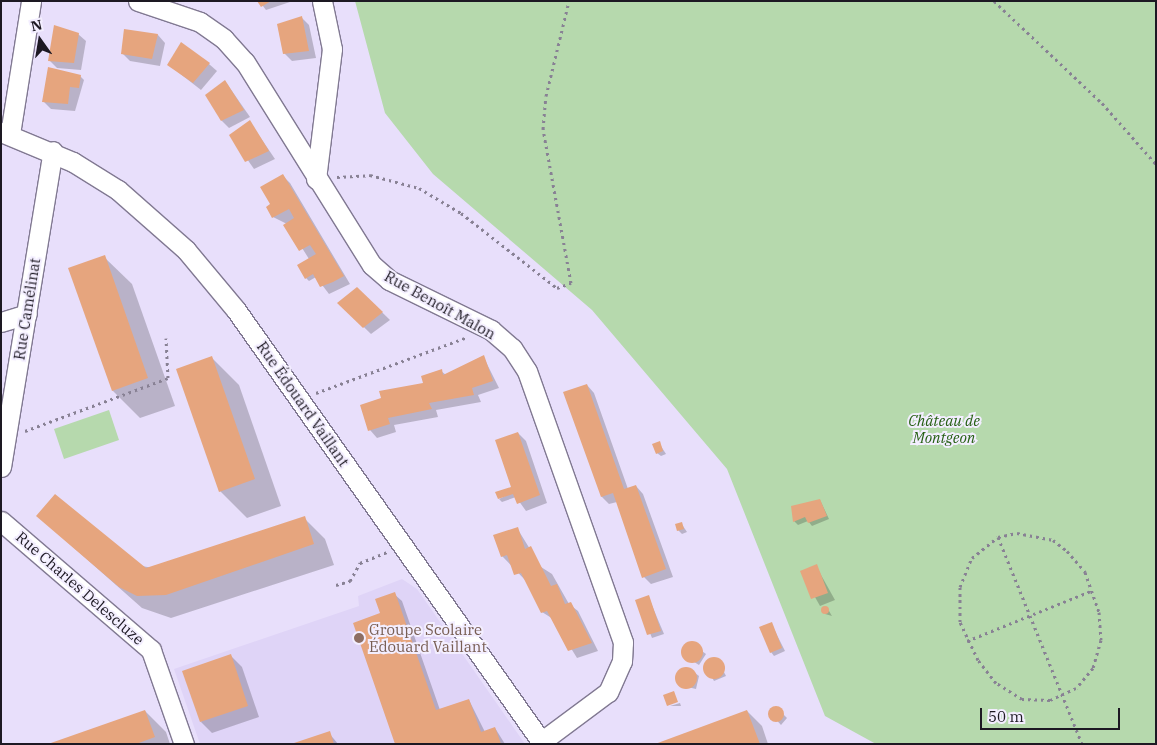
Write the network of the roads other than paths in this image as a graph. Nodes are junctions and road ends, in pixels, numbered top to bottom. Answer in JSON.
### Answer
{"nodes":[{"id":1,"x":31,"y":1,"type":"edge"},
{"id":2,"x":138,"y":1,"type":"edge"},
{"id":3,"x":322,"y":1,"type":"edge"},
{"id":4,"x":6,"y":133,"type":"edge"},
{"id":5,"x":53,"y":151,"type":"junction"},
{"id":6,"x":316,"y":179,"type":"junction"},
{"id":7,"x":26,"y":314,"type":"junction"},
{"id":8,"x":1,"y":322,"type":"edge"},
{"id":9,"x":1,"y":467,"type":"edge"},
{"id":10,"x":1,"y":521,"type":"edge"},
{"id":11,"x":542,"y":743,"type":"edge"},
{"id":12,"x":184,"y":744,"type":"edge"}],
"edges":[{"from":1,"to":4,"type":"street"},
{"from":2,"to":6,"type":"street","name":"Rue Benoît Malon"},
{"from":3,"to":6,"type":"street"},
{"from":4,"to":5,"type":"street","name":"Rue Édouard Vaillant"},
{"from":5,"to":7,"type":"street","name":"Rue Camélinat"},
{"from":5,"to":11,"type":"street","name":"Rue Édouard Vaillant"},
{"from":6,"to":11,"type":"street","name":"Rue Benoît Malon"},
{"from":7,"to":8,"type":"street"},
{"from":7,"to":9,"type":"street","name":"Rue Camélinat"},
{"from":10,"to":12,"type":"street","name":"Rue Charles Delescluze"}]}
